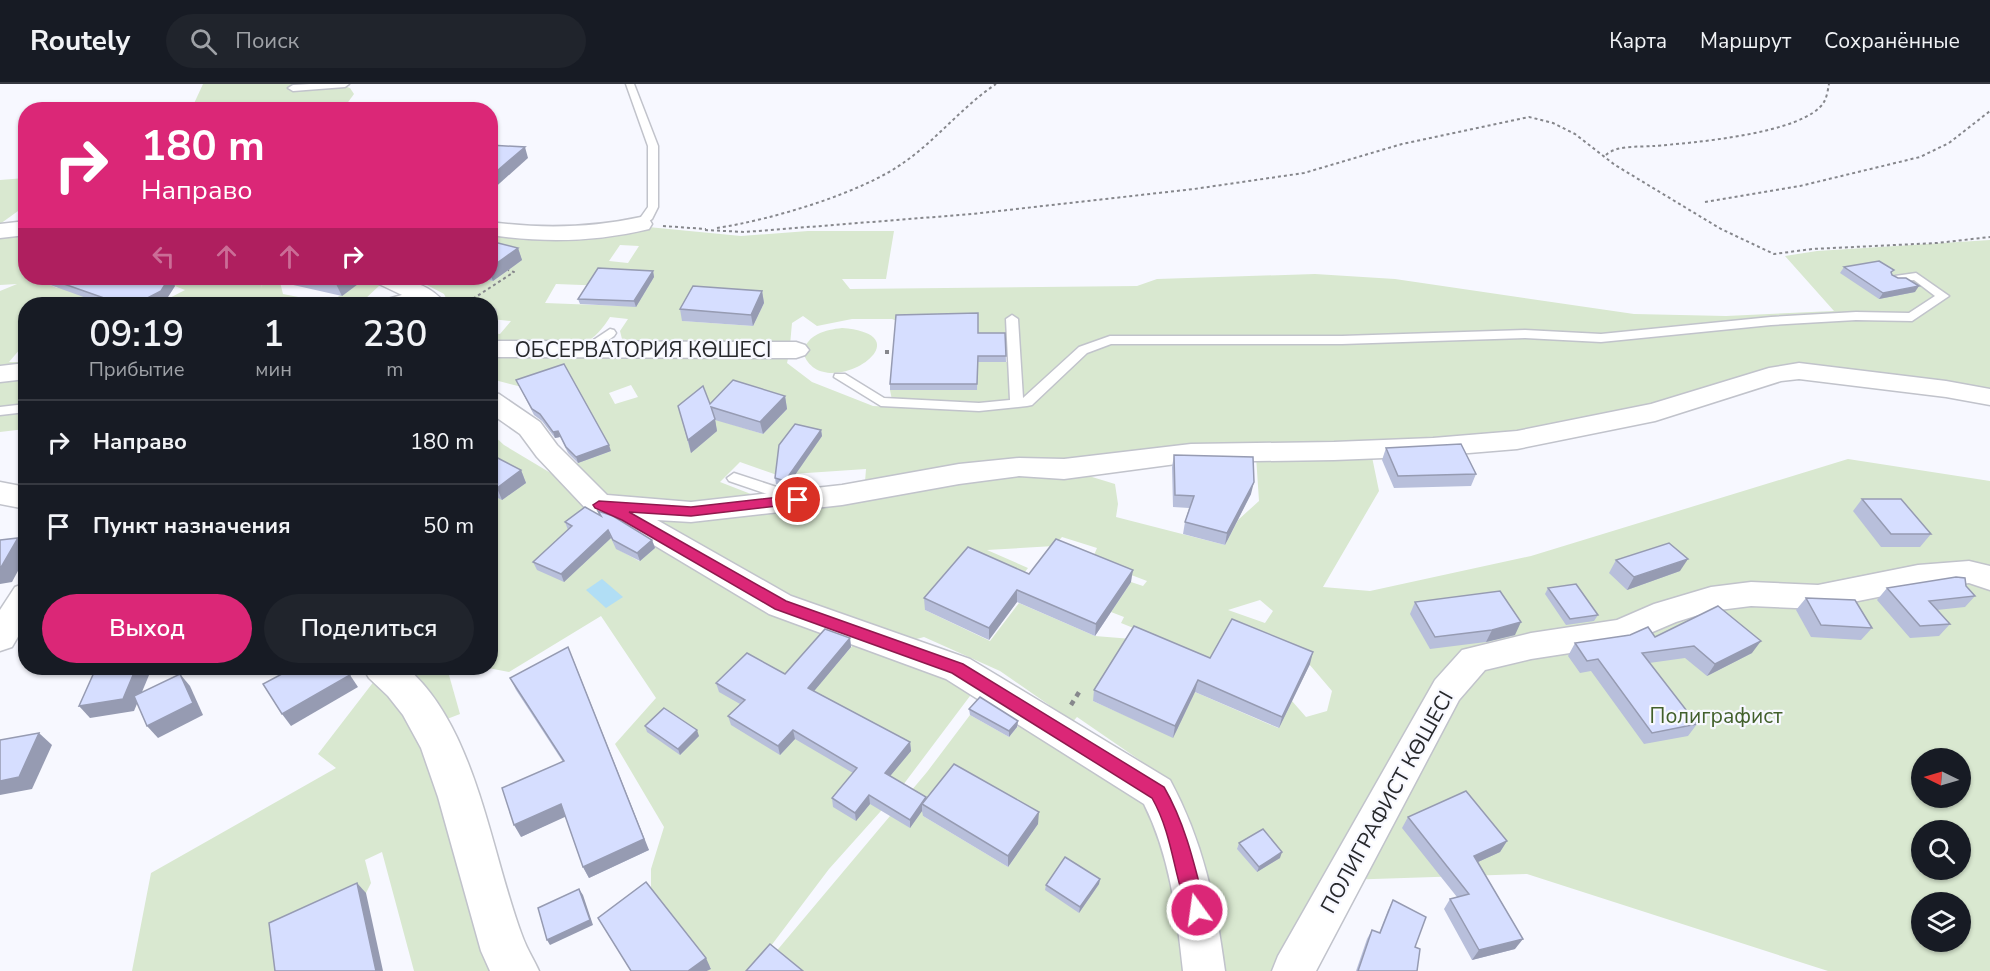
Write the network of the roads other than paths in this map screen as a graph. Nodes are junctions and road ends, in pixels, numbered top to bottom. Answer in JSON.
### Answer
{"nodes":[{"id":1,"x":345,"y":84,"type":"edge"},
{"id":2,"x":630,"y":84,"type":"edge"},
{"id":3,"x":293,"y":88,"type":"dead end"},
{"id":4,"x":641,"y":224,"type":"joint"},
{"id":5,"x":18,"y":229,"type":"edge"},
{"id":6,"x":498,"y":229,"type":"edge"},
{"id":7,"x":0,"y":231,"type":"edge"},
{"id":8,"x":1895,"y":279,"type":"edge"},
{"id":9,"x":401,"y":285,"type":"edge"},
{"id":10,"x":422,"y":297,"type":"edge"},
{"id":11,"x":1012,"y":319,"type":"dead end"},
{"id":12,"x":610,"y":333,"type":"dead end"},
{"id":13,"x":498,"y":350,"type":"edge"},
{"id":14,"x":587,"y":350,"type":"junction"},
{"id":15,"x":796,"y":350,"type":"dead end"},
{"id":16,"x":18,"y":372,"type":"edge"},
{"id":17,"x":0,"y":374,"type":"edge"},
{"id":18,"x":840,"y":377,"type":"dead end"},
{"id":19,"x":1990,"y":398,"type":"edge"},
{"id":20,"x":1017,"y":403,"type":"junction"},
{"id":21,"x":498,"y":406,"type":"edge"},
{"id":22,"x":18,"y":409,"type":"edge"},
{"id":23,"x":0,"y":411,"type":"edge"},
{"id":24,"x":734,"y":478,"type":"dead end"},
{"id":25,"x":0,"y":493,"type":"edge"},
{"id":26,"x":18,"y":496,"type":"edge"},
{"id":27,"x":798,"y":500,"type":"junction"},
{"id":28,"x":599,"y":505,"type":"junction"},
{"id":29,"x":1990,"y":578,"type":"edge"},
{"id":30,"x":18,"y":608,"type":"edge"},
{"id":31,"x":0,"y":638,"type":"edge"},
{"id":32,"x":392,"y":675,"type":"edge"},
{"id":33,"x":516,"y":971,"type":"edge"},
{"id":34,"x":1204,"y":971,"type":"edge"},
{"id":35,"x":1293,"y":971,"type":"edge"}],
"edges":[{"from":1,"to":3,"type":"lane"},
{"from":2,"to":4,"type":"lane"},
{"from":4,"to":6,"type":"street"},
{"from":5,"to":7,"type":"street"},
{"from":8,"to":20,"type":"lane"},
{"from":9,"to":10,"type":"street"},
{"from":11,"to":20,"type":"lane"},
{"from":12,"to":14,"type":"lane"},
{"from":13,"to":14,"type":"street","name":"ОБСЕРВАТОРИЯ КӨШЕСІ"},
{"from":14,"to":15,"type":"street","name":"ОБСЕРВАТОРИЯ КӨШЕСІ"},
{"from":16,"to":17,"type":"street"},
{"from":18,"to":20,"type":"lane"},
{"from":19,"to":27,"type":"street"},
{"from":21,"to":28,"type":"street"},
{"from":22,"to":23,"type":"lane"},
{"from":24,"to":27,"type":"lane"},
{"from":25,"to":26,"type":"street"},
{"from":27,"to":28,"type":"street"},
{"from":28,"to":34,"type":"street"},
{"from":29,"to":35,"type":"street","name":"ПОЛИГРАФИСТ КӨШЕСІ"},
{"from":30,"to":31,"type":"street"},
{"from":32,"to":33,"type":"street"}]}
